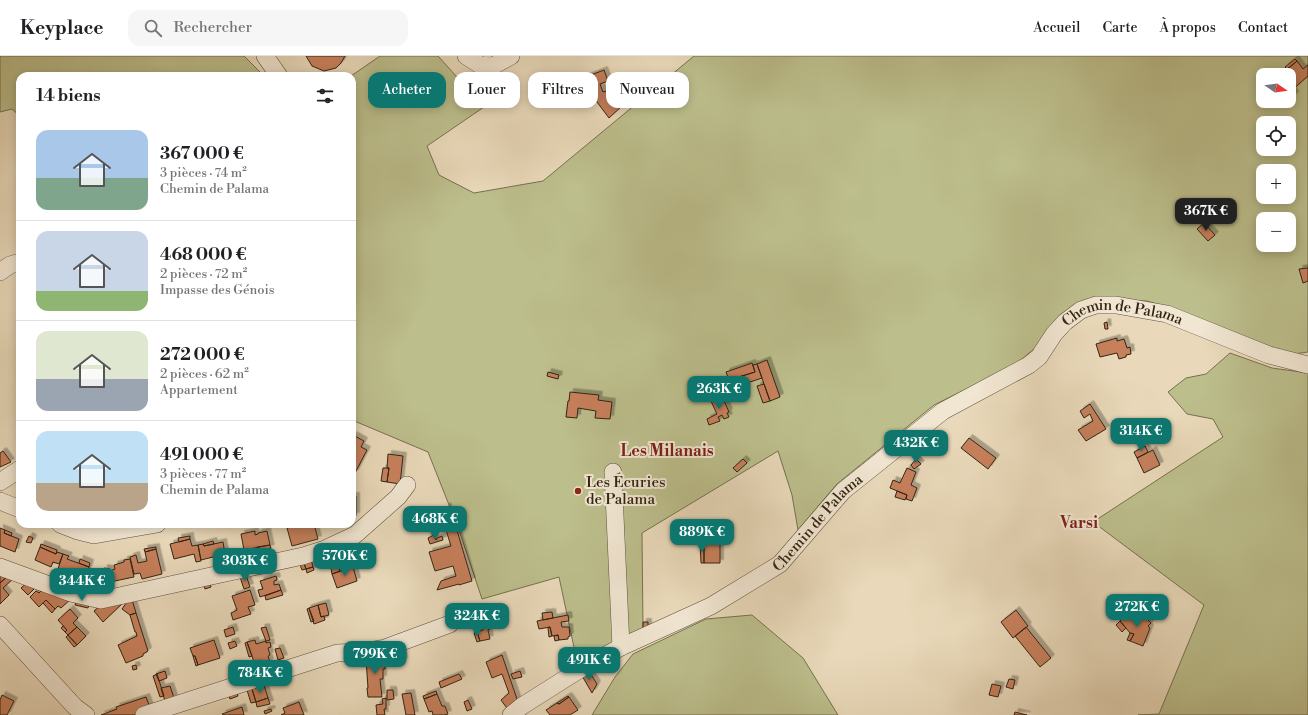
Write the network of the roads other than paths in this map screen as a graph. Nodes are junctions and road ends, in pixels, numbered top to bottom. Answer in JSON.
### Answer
{"nodes":[{"id":1,"x":265,"y":56,"type":"edge"},
{"id":2,"x":466,"y":56,"type":"edge"},
{"id":3,"x":511,"y":56,"type":"edge"},
{"id":4,"x":276,"y":72,"type":"edge"},
{"id":5,"x":16,"y":263,"type":"edge"},
{"id":6,"x":0,"y":272,"type":"edge"},
{"id":7,"x":1308,"y":365,"type":"edge"},
{"id":8,"x":16,"y":472,"type":"edge"},
{"id":9,"x":613,"y":472,"type":"dead end"},
{"id":10,"x":0,"y":482,"type":"edge"},
{"id":11,"x":407,"y":485,"type":"dead end"},
{"id":12,"x":0,"y":501,"type":"edge"},
{"id":13,"x":16,"y":507,"type":"edge"},
{"id":14,"x":70,"y":528,"type":"edge"},
{"id":15,"x":134,"y":528,"type":"edge"},
{"id":16,"x":0,"y":567,"type":"edge"},
{"id":17,"x":450,"y":624,"type":"dead end"},
{"id":18,"x":0,"y":625,"type":"edge"},
{"id":19,"x":621,"y":647,"type":"junction"},
{"id":20,"x":86,"y":715,"type":"edge"},
{"id":21,"x":144,"y":715,"type":"edge"},
{"id":22,"x":511,"y":715,"type":"edge"}],
"edges":[{"from":1,"to":4,"type":"street"},
{"from":2,"to":3,"type":"street"},
{"from":5,"to":6,"type":"street"},
{"from":7,"to":19,"type":"street","name":"Chemin de Palama"},
{"from":8,"to":10,"type":"street"},
{"from":9,"to":19,"type":"street"},
{"from":11,"to":16,"type":"street"},
{"from":12,"to":13,"type":"street"},
{"from":14,"to":15,"type":"street"},
{"from":17,"to":21,"type":"street"},
{"from":18,"to":20,"type":"street"},
{"from":19,"to":22,"type":"street","name":"Chemin de Palama"}]}
